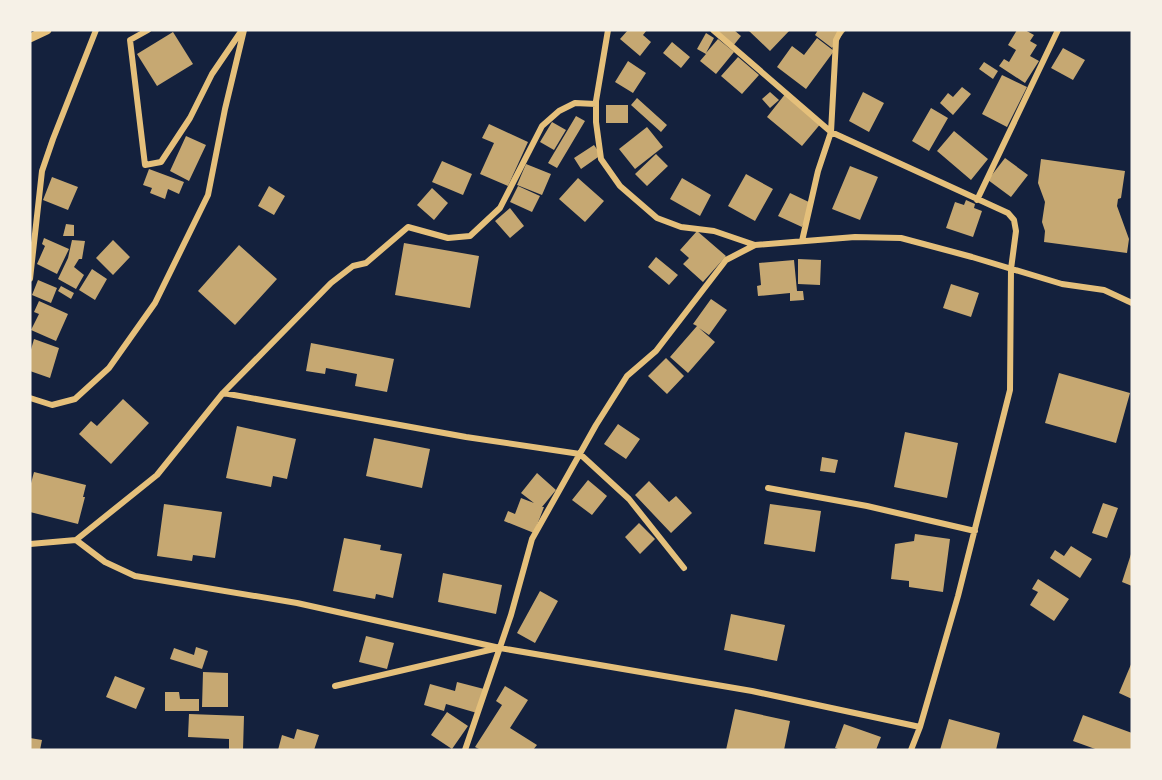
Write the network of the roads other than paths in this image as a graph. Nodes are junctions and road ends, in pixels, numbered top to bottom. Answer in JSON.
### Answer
{"nodes":[{"id":1,"x":47,"y":30,"type":"edge"},
{"id":2,"x":96,"y":30,"type":"edge"},
{"id":3,"x":148,"y":30,"type":"edge"},
{"id":4,"x":243,"y":30,"type":"edge"},
{"id":5,"x":608,"y":30,"type":"edge"},
{"id":6,"x":713,"y":30,"type":"edge"},
{"id":7,"x":841,"y":30,"type":"edge"},
{"id":8,"x":1058,"y":30,"type":"edge"},
{"id":9,"x":30,"y":38,"type":"edge"},
{"id":10,"x":596,"y":104,"type":"junction"},
{"id":11,"x":831,"y":132,"type":"junction"},
{"id":12,"x":977,"y":200,"type":"junction"},
{"id":13,"x":802,"y":241,"type":"junction"},
{"id":14,"x":755,"y":245,"type":"junction"},
{"id":15,"x":1011,"y":269,"type":"junction"},
{"id":16,"x":30,"y":279,"type":"edge"},
{"id":17,"x":1132,"y":303,"type":"edge"},
{"id":18,"x":223,"y":393,"type":"junction"},
{"id":19,"x":30,"y":398,"type":"edge"},
{"id":20,"x":580,"y":454,"type":"junction"},
{"id":21,"x":768,"y":488,"type":"dead end"},
{"id":22,"x":975,"y":531,"type":"junction"},
{"id":23,"x":76,"y":540,"type":"junction"},
{"id":24,"x":30,"y":544,"type":"edge"},
{"id":25,"x":684,"y":568,"type":"dead end"},
{"id":26,"x":500,"y":648,"type":"junction"},
{"id":27,"x":335,"y":686,"type":"dead end"},
{"id":28,"x":920,"y":727,"type":"junction"},
{"id":29,"x":465,"y":750,"type":"edge"},
{"id":30,"x":911,"y":750,"type":"edge"}],
"edges":[{"from":1,"to":9,"type":"main road"},
{"from":2,"to":16,"type":"street"},
{"from":3,"to":4,"type":"street"},
{"from":4,"to":19,"type":"street"},
{"from":5,"to":10,"type":"street"},
{"from":6,"to":11,"type":"street"},
{"from":7,"to":11,"type":"street"},
{"from":8,"to":12,"type":"street"},
{"from":10,"to":14,"type":"street"},
{"from":10,"to":18,"type":"street"},
{"from":11,"to":12,"type":"street"},
{"from":11,"to":13,"type":"street"},
{"from":12,"to":15,"type":"street"},
{"from":13,"to":14,"type":"street"},
{"from":13,"to":15,"type":"street"},
{"from":14,"to":20,"type":"street"},
{"from":15,"to":17,"type":"street"},
{"from":15,"to":22,"type":"street"},
{"from":18,"to":20,"type":"street"},
{"from":18,"to":23,"type":"street"},
{"from":20,"to":25,"type":"street"},
{"from":20,"to":26,"type":"street"},
{"from":21,"to":22,"type":"street"},
{"from":22,"to":28,"type":"street"},
{"from":23,"to":24,"type":"street"},
{"from":23,"to":26,"type":"street"},
{"from":26,"to":27,"type":"street"},
{"from":26,"to":28,"type":"street"},
{"from":26,"to":29,"type":"street"},
{"from":28,"to":30,"type":"street"}]}
